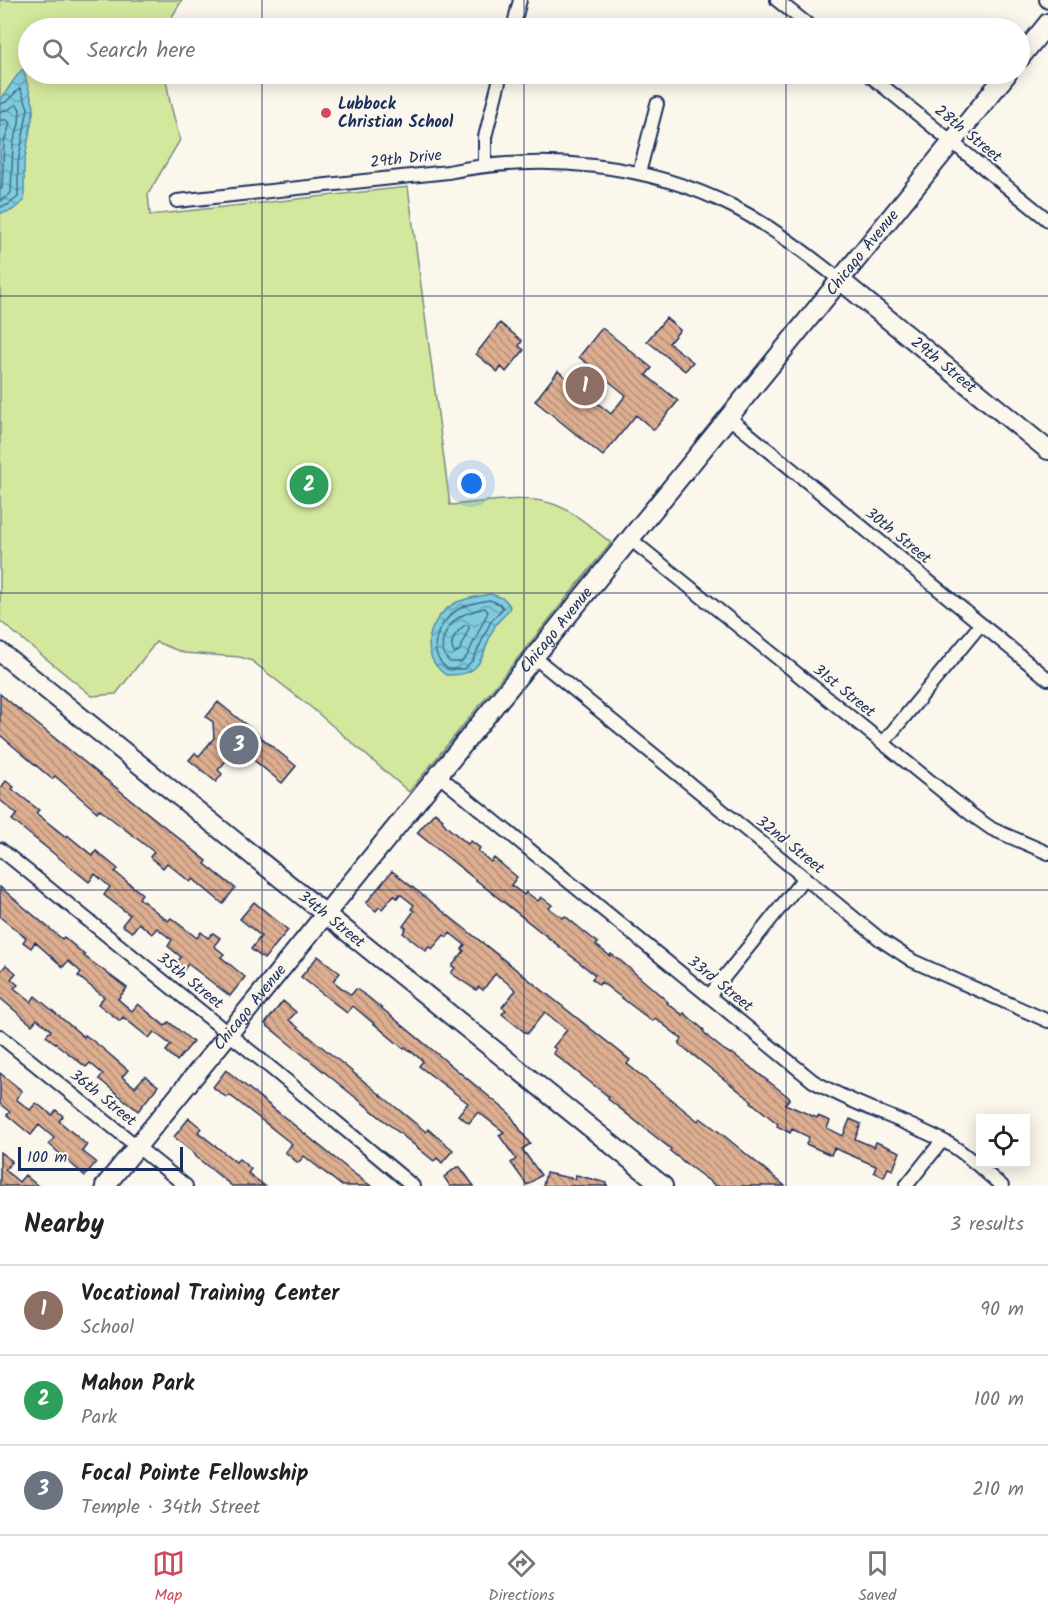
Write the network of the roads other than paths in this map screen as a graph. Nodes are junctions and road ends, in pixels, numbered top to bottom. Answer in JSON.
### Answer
{"nodes":[{"id":1,"x":520,"y":0,"type":"edge"},
{"id":2,"x":777,"y":0,"type":"edge"},
{"id":3,"x":516,"y":18,"type":"edge"},
{"id":4,"x":800,"y":18,"type":"edge"},
{"id":5,"x":1048,"y":23,"type":"edge"},
{"id":6,"x":1030,"y":46,"type":"edge"},
{"id":7,"x":498,"y":84,"type":"edge"},
{"id":8,"x":880,"y":84,"type":"edge"},
{"id":9,"x":999,"y":84,"type":"edge"},
{"id":10,"x":657,"y":104,"type":"dead end"},
{"id":11,"x":952,"y":142,"type":"junction"},
{"id":12,"x":485,"y":164,"type":"junction"},
{"id":13,"x":639,"y":173,"type":"junction"},
{"id":14,"x":177,"y":201,"type":"dead end"},
{"id":15,"x":1048,"y":220,"type":"edge"},
{"id":16,"x":840,"y":279,"type":"junction"},
{"id":17,"x":728,"y":417,"type":"junction"},
{"id":18,"x":1048,"y":450,"type":"edge"},
{"id":19,"x":629,"y":538,"type":"junction"},
{"id":20,"x":981,"y":624,"type":"junction"},
{"id":21,"x":0,"y":652,"type":"edge"},
{"id":22,"x":534,"y":657,"type":"junction"},
{"id":23,"x":1048,"y":680,"type":"edge"},
{"id":24,"x":883,"y":743,"type":"junction"},
{"id":25,"x":438,"y":775,"type":"junction"},
{"id":26,"x":0,"y":849,"type":"edge"},
{"id":27,"x":1048,"y":853,"type":"edge"},
{"id":28,"x":804,"y":878,"type":"junction"},
{"id":29,"x":327,"y":914,"type":"junction"},
{"id":30,"x":709,"y":996,"type":"junction"},
{"id":31,"x":1046,"y":1017,"type":"edge"},
{"id":32,"x":229,"y":1033,"type":"junction"},
{"id":33,"x":0,"y":1036,"type":"edge"},
{"id":34,"x":942,"y":1141,"type":"junction"},
{"id":35,"x":137,"y":1146,"type":"junction"},
{"id":36,"x":105,"y":1186,"type":"edge"},
{"id":37,"x":186,"y":1186,"type":"edge"},
{"id":38,"x":413,"y":1186,"type":"edge"},
{"id":39,"x":663,"y":1186,"type":"edge"},
{"id":40,"x":906,"y":1186,"type":"edge"},
{"id":41,"x":1002,"y":1186,"type":"edge"}],
"edges":[{"from":1,"to":3,"type":"street"},
{"from":2,"to":4,"type":"street"},
{"from":5,"to":6,"type":"street"},
{"from":7,"to":12,"type":"street"},
{"from":8,"to":11,"type":"street","name":"28th Street"},
{"from":9,"to":11,"type":"street","name":"Chicago Avenue"},
{"from":10,"to":13,"type":"street"},
{"from":11,"to":15,"type":"street","name":"28th Street"},
{"from":11,"to":16,"type":"street","name":"Chicago Avenue"},
{"from":12,"to":13,"type":"street","name":"29th Drive"},
{"from":12,"to":14,"type":"street","name":"29th Drive"},
{"from":13,"to":16,"type":"street","name":"29th Drive"},
{"from":16,"to":17,"type":"street","name":"Chicago Avenue"},
{"from":16,"to":18,"type":"street","name":"29th Street"},
{"from":17,"to":19,"type":"street","name":"Chicago Avenue"},
{"from":17,"to":20,"type":"street","name":"30th Street"},
{"from":19,"to":22,"type":"street","name":"Chicago Avenue"},
{"from":19,"to":24,"type":"street","name":"31st Street"},
{"from":20,"to":23,"type":"street","name":"30th Street"},
{"from":20,"to":24,"type":"street"},
{"from":21,"to":29,"type":"street","name":"34th Street"},
{"from":22,"to":25,"type":"street","name":"Chicago Avenue"},
{"from":22,"to":28,"type":"street","name":"32nd Street"},
{"from":24,"to":27,"type":"street","name":"31st Street"},
{"from":25,"to":29,"type":"street","name":"Chicago Avenue"},
{"from":25,"to":30,"type":"street","name":"33rd Street"},
{"from":26,"to":32,"type":"street","name":"35th Street"},
{"from":28,"to":30,"type":"street"},
{"from":28,"to":31,"type":"street","name":"32nd Street"},
{"from":29,"to":32,"type":"street","name":"Chicago Avenue"},
{"from":29,"to":39,"type":"street","name":"34th Street"},
{"from":30,"to":34,"type":"street","name":"33rd Street"},
{"from":32,"to":35,"type":"street","name":"Chicago Avenue"},
{"from":32,"to":38,"type":"street","name":"35th Street"},
{"from":33,"to":35,"type":"street","name":"36th Street"},
{"from":34,"to":40,"type":"street"},
{"from":34,"to":41,"type":"street","name":"33rd Street"},
{"from":35,"to":36,"type":"street","name":"Chicago Avenue"},
{"from":35,"to":37,"type":"street","name":"36th Street"}]}
